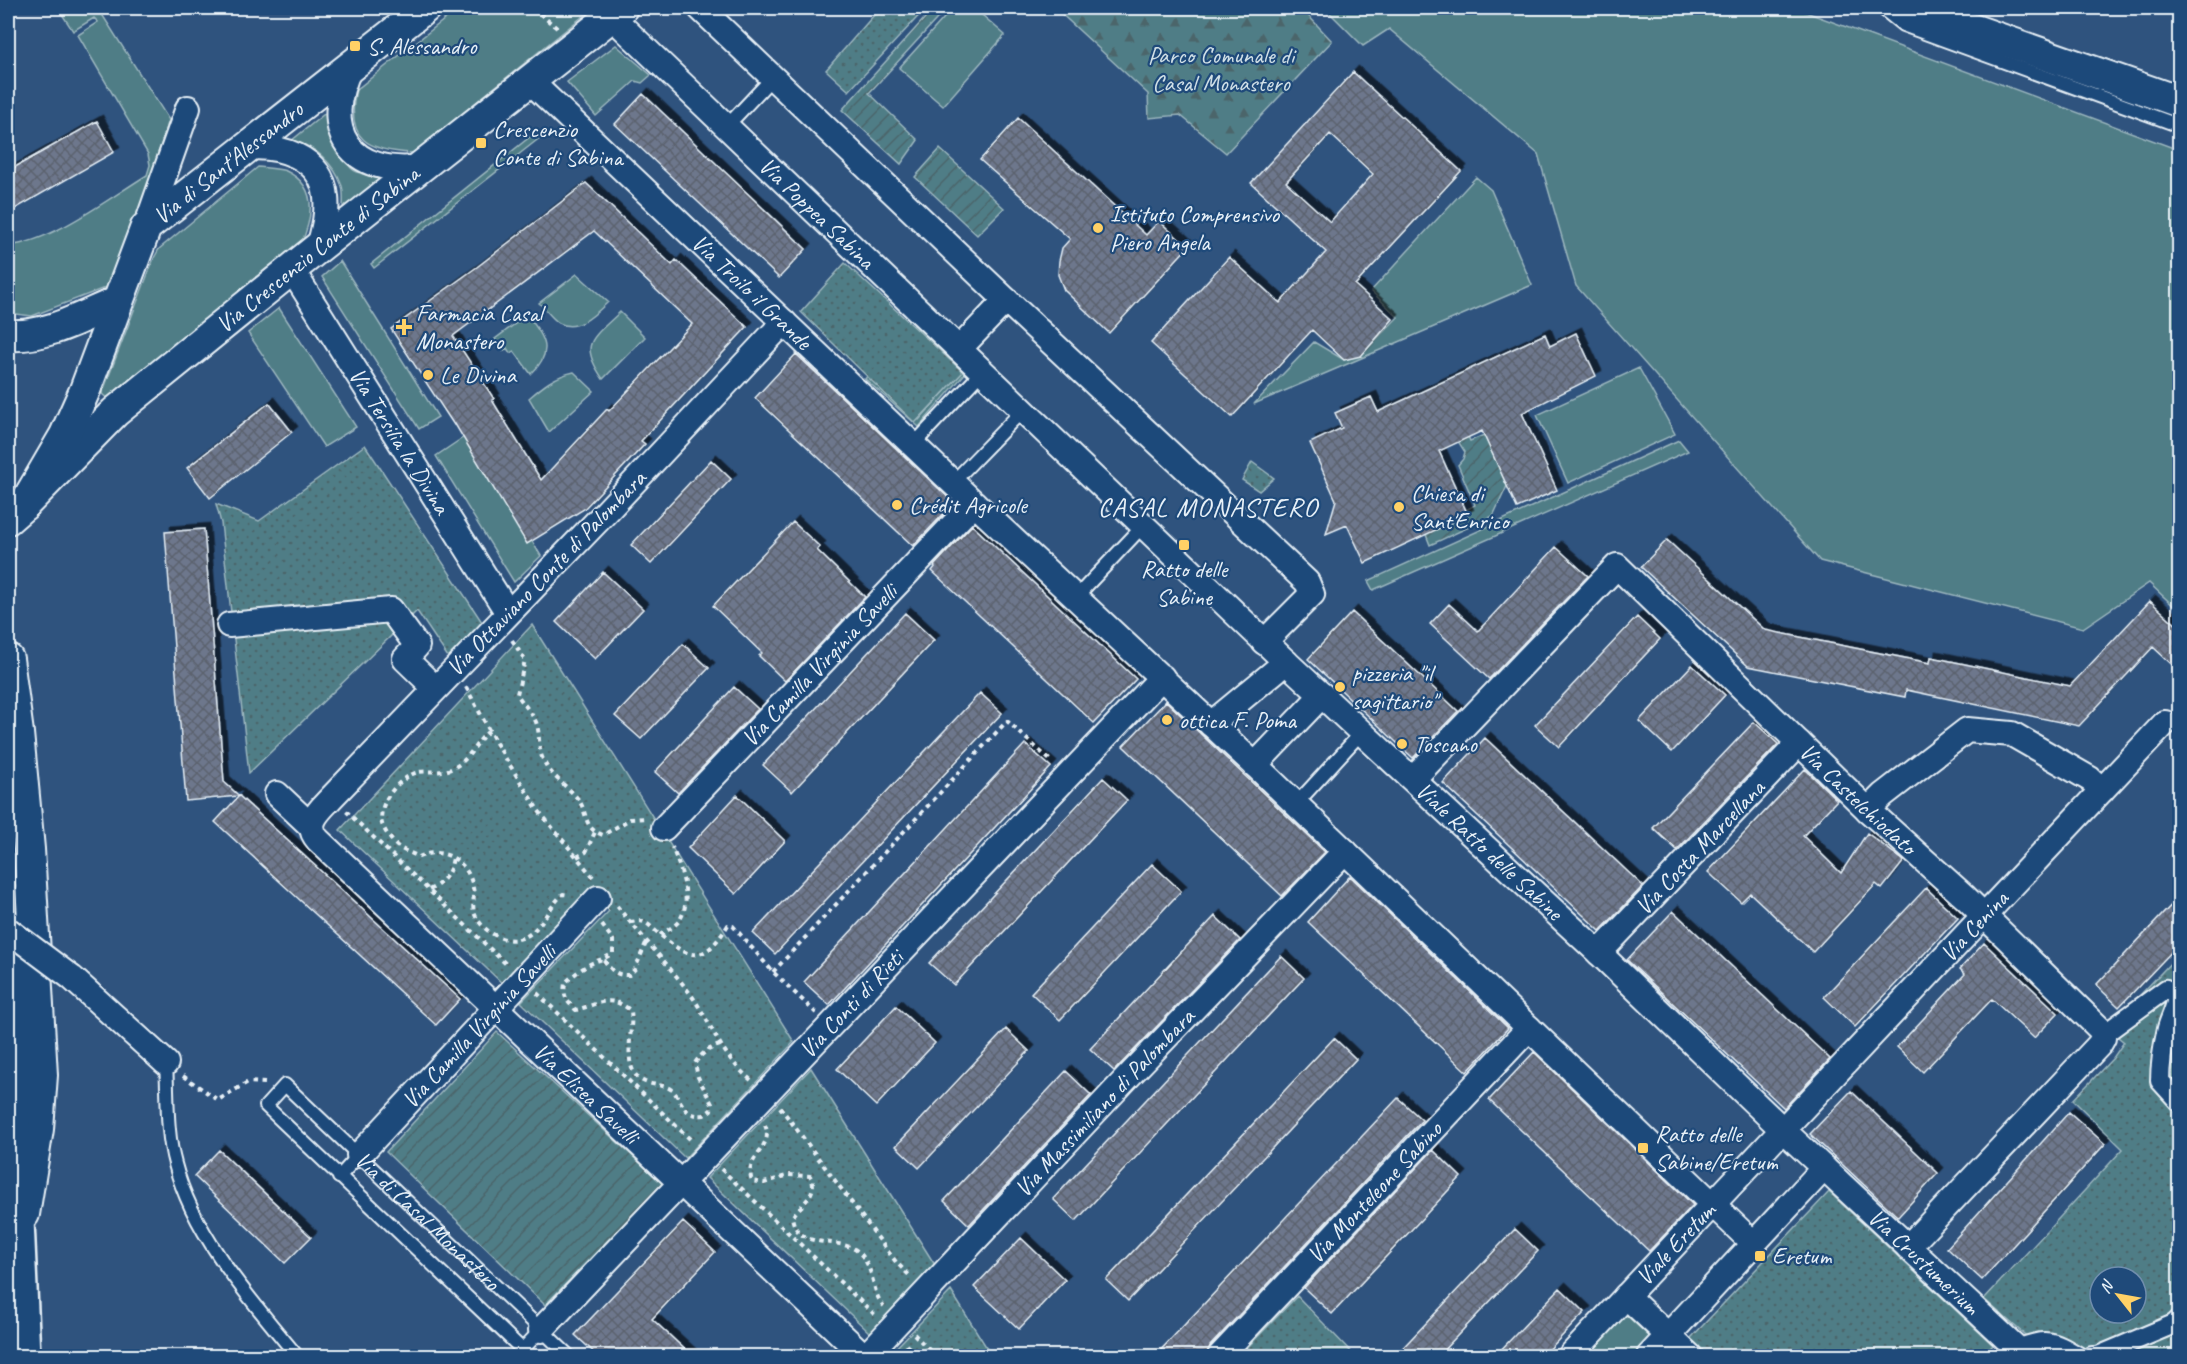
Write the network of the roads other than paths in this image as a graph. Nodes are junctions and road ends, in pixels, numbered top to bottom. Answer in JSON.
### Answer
{"nodes":[{"id":1,"x":425,"y":8,"type":"edge"},
{"id":2,"x":700,"y":8,"type":"edge"},
{"id":3,"x":1882,"y":8,"type":"edge"},
{"id":4,"x":1912,"y":8,"type":"edge"},
{"id":5,"x":619,"y":10,"type":"edge"},
{"id":6,"x":351,"y":66,"type":"junction"},
{"id":7,"x":773,"y":77,"type":"junction"},
{"id":8,"x":530,"y":81,"type":"junction"},
{"id":9,"x":2180,"y":102,"type":"edge"},
{"id":10,"x":188,"y":108,"type":"dead end"},
{"id":11,"x":2180,"y":126,"type":"edge"},
{"id":12,"x":726,"y":127,"type":"junction"},
{"id":13,"x":244,"y":148,"type":"junction"},
{"id":14,"x":423,"y":167,"type":"junction"},
{"id":15,"x":146,"y":227,"type":"junction"},
{"id":16,"x":319,"y":247,"type":"junction"},
{"id":17,"x":292,"y":270,"type":"junction"},
{"id":18,"x":1006,"y":300,"type":"junction"},
{"id":19,"x":117,"y":302,"type":"junction"},
{"id":20,"x":784,"y":322,"type":"junction"},
{"id":21,"x":8,"y":335,"type":"edge"},
{"id":22,"x":959,"y":349,"type":"junction"},
{"id":23,"x":982,"y":372,"type":"junction"},
{"id":24,"x":85,"y":390,"type":"junction"},
{"id":25,"x":1022,"y":411,"type":"junction"},
{"id":26,"x":107,"y":420,"type":"junction"},
{"id":27,"x":913,"y":445,"type":"junction"},
{"id":28,"x":953,"y":482,"type":"junction"},
{"id":29,"x":974,"y":503,"type":"junction"},
{"id":30,"x":16,"y":512,"type":"edge"},
{"id":31,"x":1143,"y":526,"type":"junction"},
{"id":32,"x":1076,"y":597,"type":"junction"},
{"id":33,"x":503,"y":618,"type":"junction"},
{"id":34,"x":229,"y":625,"type":"dead end"},
{"id":35,"x":1264,"y":642,"type":"junction"},
{"id":36,"x":8,"y":659,"type":"edge"},
{"id":37,"x":1286,"y":663,"type":"junction"},
{"id":38,"x":1162,"y":677,"type":"junction"},
{"id":39,"x":435,"y":688,"type":"junction"},
{"id":40,"x":1322,"y":695,"type":"junction"},
{"id":41,"x":2165,"y":723,"type":"dead end"},
{"id":42,"x":1211,"y":724,"type":"junction"},
{"id":43,"x":1362,"y":732,"type":"junction"},
{"id":44,"x":1799,"y":743,"type":"junction"},
{"id":45,"x":1255,"y":765,"type":"junction"},
{"id":46,"x":1413,"y":779,"type":"junction"},
{"id":47,"x":2102,"y":790,"type":"junction"},
{"id":48,"x":277,"y":794,"type":"dead end"},
{"id":49,"x":1296,"y":804,"type":"junction"},
{"id":50,"x":1868,"y":810,"type":"junction"},
{"id":51,"x":312,"y":827,"type":"junction"},
{"id":52,"x":664,"y":828,"type":"road end"},
{"id":53,"x":1345,"y":851,"type":"junction"},
{"id":54,"x":603,"y":895,"type":"road end"},
{"id":55,"x":1984,"y":915,"type":"junction"},
{"id":56,"x":8,"y":929,"type":"edge"},
{"id":57,"x":1599,"y":953,"type":"junction"},
{"id":58,"x":495,"y":1007,"type":"junction"},
{"id":59,"x":1529,"y":1028,"type":"junction"},
{"id":60,"x":2103,"y":1035,"type":"junction"},
{"id":61,"x":166,"y":1063,"type":"joint"},
{"id":62,"x":2180,"y":1103,"type":"edge"},
{"id":63,"x":1783,"y":1130,"type":"junction"},
{"id":64,"x":359,"y":1155,"type":"junction"},
{"id":65,"x":1824,"y":1168,"type":"junction"},
{"id":66,"x":339,"y":1177,"type":"junction"},
{"id":67,"x":680,"y":1183,"type":"junction"},
{"id":68,"x":1713,"y":1203,"type":"junction"},
{"id":69,"x":1754,"y":1244,"type":"junction"},
{"id":70,"x":16,"y":1246,"type":"junction"},
{"id":71,"x":1908,"y":1247,"type":"junction"},
{"id":72,"x":1626,"y":1296,"type":"junction"},
{"id":73,"x":2180,"y":1318,"type":"edge"},
{"id":74,"x":541,"y":1330,"type":"junction"},
{"id":75,"x":1669,"y":1336,"type":"junction"},
{"id":76,"x":526,"y":1353,"type":"edge"},
{"id":77,"x":2021,"y":1353,"type":"edge"},
{"id":78,"x":23,"y":1356,"type":"edge"},
{"id":79,"x":297,"y":1356,"type":"edge"},
{"id":80,"x":569,"y":1356,"type":"edge"},
{"id":81,"x":865,"y":1356,"type":"edge"},
{"id":82,"x":1220,"y":1356,"type":"edge"},
{"id":83,"x":1570,"y":1356,"type":"edge"},
{"id":84,"x":1649,"y":1356,"type":"edge"},
{"id":85,"x":1690,"y":1356,"type":"edge"},
{"id":86,"x":2078,"y":1356,"type":"edge"},
{"id":87,"x":2092,"y":1356,"type":"edge"}],
"edges":[{"from":1,"to":6,"type":"street","name":"Via di Sant'Alessandro"},
{"from":2,"to":7,"type":"street"},
{"from":3,"to":11,"type":"lane"},
{"from":4,"to":9,"type":"street"},
{"from":5,"to":8,"type":"street","name":"Via Crescenzio Conte di Sabina"},
{"from":5,"to":12,"type":"street","name":"Via Poppea Sabina"},
{"from":6,"to":13,"type":"street","name":"Via di Sant'Alessandro"},
{"from":6,"to":14,"type":"street"},
{"from":7,"to":12,"type":"lane"},
{"from":7,"to":18,"type":"street"},
{"from":8,"to":14,"type":"street","name":"Via Crescenzio Conte di Sabina"},
{"from":8,"to":20,"type":"street","name":"Via Troilo il Grande"},
{"from":10,"to":15,"type":"street"},
{"from":12,"to":22,"type":"street","name":"Via Poppea Sabina"},
{"from":13,"to":15,"type":"street","name":"Via di Sant'Alessandro"},
{"from":13,"to":16,"type":"street"},
{"from":14,"to":16,"type":"street","name":"Via Crescenzio Conte di Sabina"},
{"from":15,"to":19,"type":"street","name":"Via di Sant'Alessandro"},
{"from":16,"to":17,"type":"street","name":"Via Crescenzio Conte di Sabina"},
{"from":17,"to":26,"type":"street","name":"Via Crescenzio Conte di Sabina"},
{"from":17,"to":33,"type":"street","name":"Via Tersilia la Divina"},
{"from":18,"to":22,"type":"street"},
{"from":18,"to":35,"type":"street"},
{"from":19,"to":21,"type":"street"},
{"from":19,"to":24,"type":"street","name":"Via di Sant'Alessandro"},
{"from":20,"to":27,"type":"street","name":"Via Troilo il Grande"},
{"from":20,"to":33,"type":"street","name":"Via Ottaviano Conte di Palombara"},
{"from":22,"to":23,"type":"street","name":"Via Poppea Sabina"},
{"from":23,"to":25,"type":"street","name":"Via Poppea Sabina"},
{"from":23,"to":27,"type":"lane"},
{"from":24,"to":26,"type":"street"},
{"from":24,"to":30,"type":"street","name":"Via di Sant'Alessandro"},
{"from":25,"to":28,"type":"lane"},
{"from":25,"to":31,"type":"street","name":"Viale Ratto delle Sabine"},
{"from":26,"to":30,"type":"street","name":"Via Crescenzio Conte di Sabina"},
{"from":27,"to":28,"type":"street","name":"Via Troilo il Grande"},
{"from":28,"to":29,"type":"street","name":"Via Troilo il Grande"},
{"from":29,"to":32,"type":"street"},
{"from":29,"to":52,"type":"street","name":"Via Camilla Virginia Savelli"},
{"from":31,"to":32,"type":"lane"},
{"from":31,"to":35,"type":"street","name":"Viale Ratto delle Sabine"},
{"from":32,"to":38,"type":"street"},
{"from":33,"to":39,"type":"street","name":"Via Ottaviano Conte di Palombara"},
{"from":34,"to":39,"type":"street"},
{"from":35,"to":37,"type":"street","name":"Viale Ratto delle Sabine"},
{"from":36,"to":70,"type":"street"},
{"from":37,"to":40,"type":"street","name":"Viale Ratto delle Sabine"},
{"from":37,"to":42,"type":"street"},
{"from":38,"to":42,"type":"street"},
{"from":38,"to":67,"type":"street","name":"Via Conti di Rieti"},
{"from":39,"to":51,"type":"street","name":"Via Ottaviano Conte di Palombara"},
{"from":40,"to":43,"type":"street","name":"Viale Ratto delle Sabine"},
{"from":40,"to":45,"type":"street"},
{"from":41,"to":47,"type":"street","name":"Via Cenina"},
{"from":42,"to":45,"type":"street"},
{"from":43,"to":46,"type":"street","name":"Viale Ratto delle Sabine"},
{"from":43,"to":49,"type":"lane"},
{"from":44,"to":46,"type":"street","name":"Via Castelchiodato"},
{"from":44,"to":50,"type":"street","name":"Via Castelchiodato"},
{"from":44,"to":57,"type":"street","name":"Via Costa Marcellana"},
{"from":45,"to":49,"type":"street"},
{"from":46,"to":57,"type":"street","name":"Viale Ratto delle Sabine"},
{"from":47,"to":50,"type":"street"},
{"from":47,"to":55,"type":"street","name":"Via Cenina"},
{"from":48,"to":51,"type":"street","name":"Via Elisea Savelli"},
{"from":49,"to":53,"type":"street"},
{"from":50,"to":55,"type":"street","name":"Via Castelchiodato"},
{"from":51,"to":58,"type":"street","name":"Via Elisea Savelli"},
{"from":53,"to":59,"type":"street"},
{"from":53,"to":81,"type":"street","name":"Via Massimiliano di Palombara"},
{"from":54,"to":58,"type":"street","name":"Via Camilla Virginia Savelli"},
{"from":55,"to":60,"type":"street","name":"Via Castelchiodato"},
{"from":55,"to":63,"type":"street","name":"Via Cenina"},
{"from":56,"to":61,"type":"street","bridge":true},
{"from":56,"to":70,"type":"main road"},
{"from":57,"to":63,"type":"street","name":"Viale Ratto delle Sabine"},
{"from":58,"to":64,"type":"street","name":"Via Camilla Virginia Savelli"},
{"from":58,"to":67,"type":"street","name":"Via Elisea Savelli"},
{"from":59,"to":68,"type":"street"},
{"from":59,"to":82,"type":"street","name":"Via Monteleone Sabino"},
{"from":60,"to":62,"type":"street"},
{"from":60,"to":71,"type":"street"},
{"from":61,"to":79,"type":"lane"},
{"from":63,"to":65,"type":"street","name":"Viale Ratto delle Sabine"},
{"from":63,"to":68,"type":"street","name":"Viale Eretum"},
{"from":64,"to":66,"type":"lane"},
{"from":64,"to":66,"type":"lane","name":"Via di Casal Monastero"},
{"from":64,"to":74,"type":"lane","name":"Via di Casal Monastero"},
{"from":65,"to":69,"type":"street"},
{"from":65,"to":71,"type":"street","name":"Via Crustumerium"},
{"from":66,"to":76,"type":"lane"},
{"from":67,"to":74,"type":"street","name":"Via Conti di Rieti"},
{"from":67,"to":81,"type":"street","name":"Via Elisea Savelli"},
{"from":68,"to":69,"type":"street"},
{"from":68,"to":72,"type":"street","name":"Viale Eretum"},
{"from":69,"to":75,"type":"street"},
{"from":70,"to":78,"type":"main road"},
{"from":71,"to":77,"type":"street","name":"Via Crustumerium"},
{"from":72,"to":75,"type":"street"},
{"from":72,"to":83,"type":"street","name":"Viale Eretum"},
{"from":73,"to":87,"type":"street"},
{"from":74,"to":76,"type":"lane"},
{"from":74,"to":80,"type":"lane","name":"Via di Casal Monastero"},
{"from":75,"to":84,"type":"street"},
{"from":75,"to":85,"type":"street"},
{"from":77,"to":86,"type":"street"}]}
